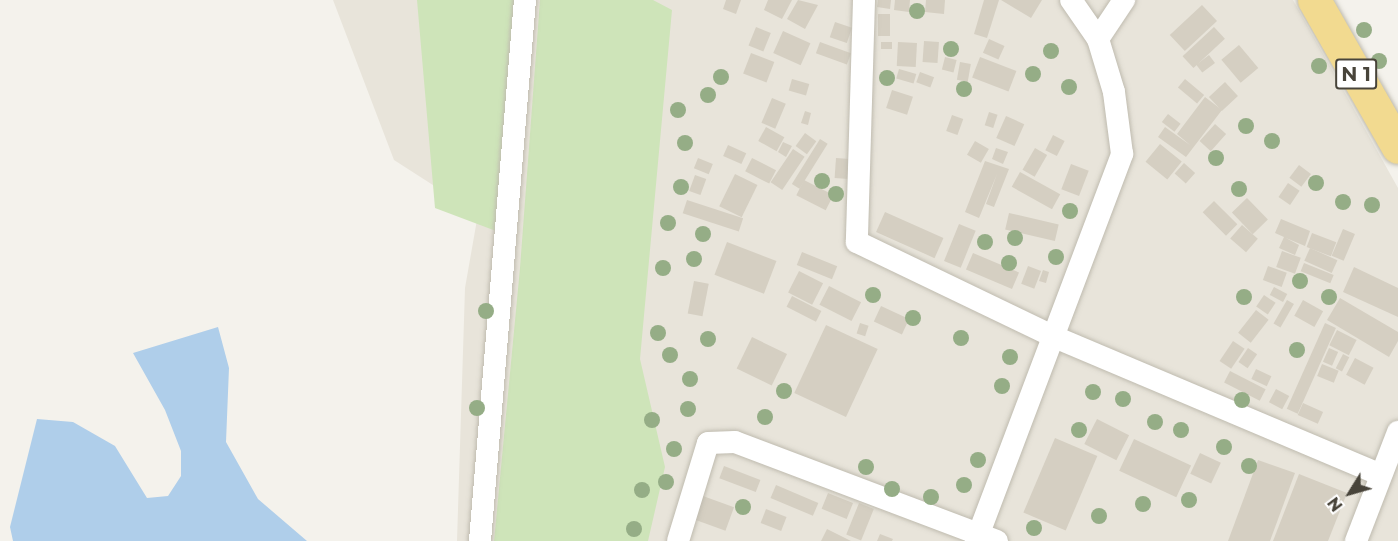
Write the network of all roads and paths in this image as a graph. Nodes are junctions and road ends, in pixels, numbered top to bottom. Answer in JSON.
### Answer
{"nodes":[{"id":1,"x":525,"y":0,"type":"edge"},
{"id":2,"x":864,"y":0,"type":"edge"},
{"id":3,"x":1071,"y":0,"type":"edge"},
{"id":4,"x":1124,"y":0,"type":"edge"},
{"id":5,"x":1314,"y":0,"type":"edge"},
{"id":6,"x":1098,"y":39,"type":"junction"},
{"id":7,"x":1398,"y":147,"type":"edge"},
{"id":8,"x":1052,"y":336,"type":"junction"},
{"id":9,"x":1398,"y":432,"type":"edge"},
{"id":10,"x":1382,"y":475,"type":"junction"},
{"id":11,"x":984,"y":539,"type":"edge"},
{"id":12,"x":480,"y":541,"type":"edge"},
{"id":13,"x":678,"y":541,"type":"edge"},
{"id":14,"x":1356,"y":541,"type":"edge"}],
"edges":[{"from":1,"to":12,"type":"street"},
{"from":2,"to":8,"type":"street"},
{"from":3,"to":6,"type":"street"},
{"from":4,"to":6,"type":"street"},
{"from":5,"to":7,"type":"highway","number":"N 1"},
{"from":6,"to":8,"type":"street"},
{"from":8,"to":10,"type":"street"},
{"from":8,"to":11,"type":"street"},
{"from":9,"to":10,"type":"street"},
{"from":10,"to":14,"type":"street"},
{"from":11,"to":13,"type":"street"}]}
